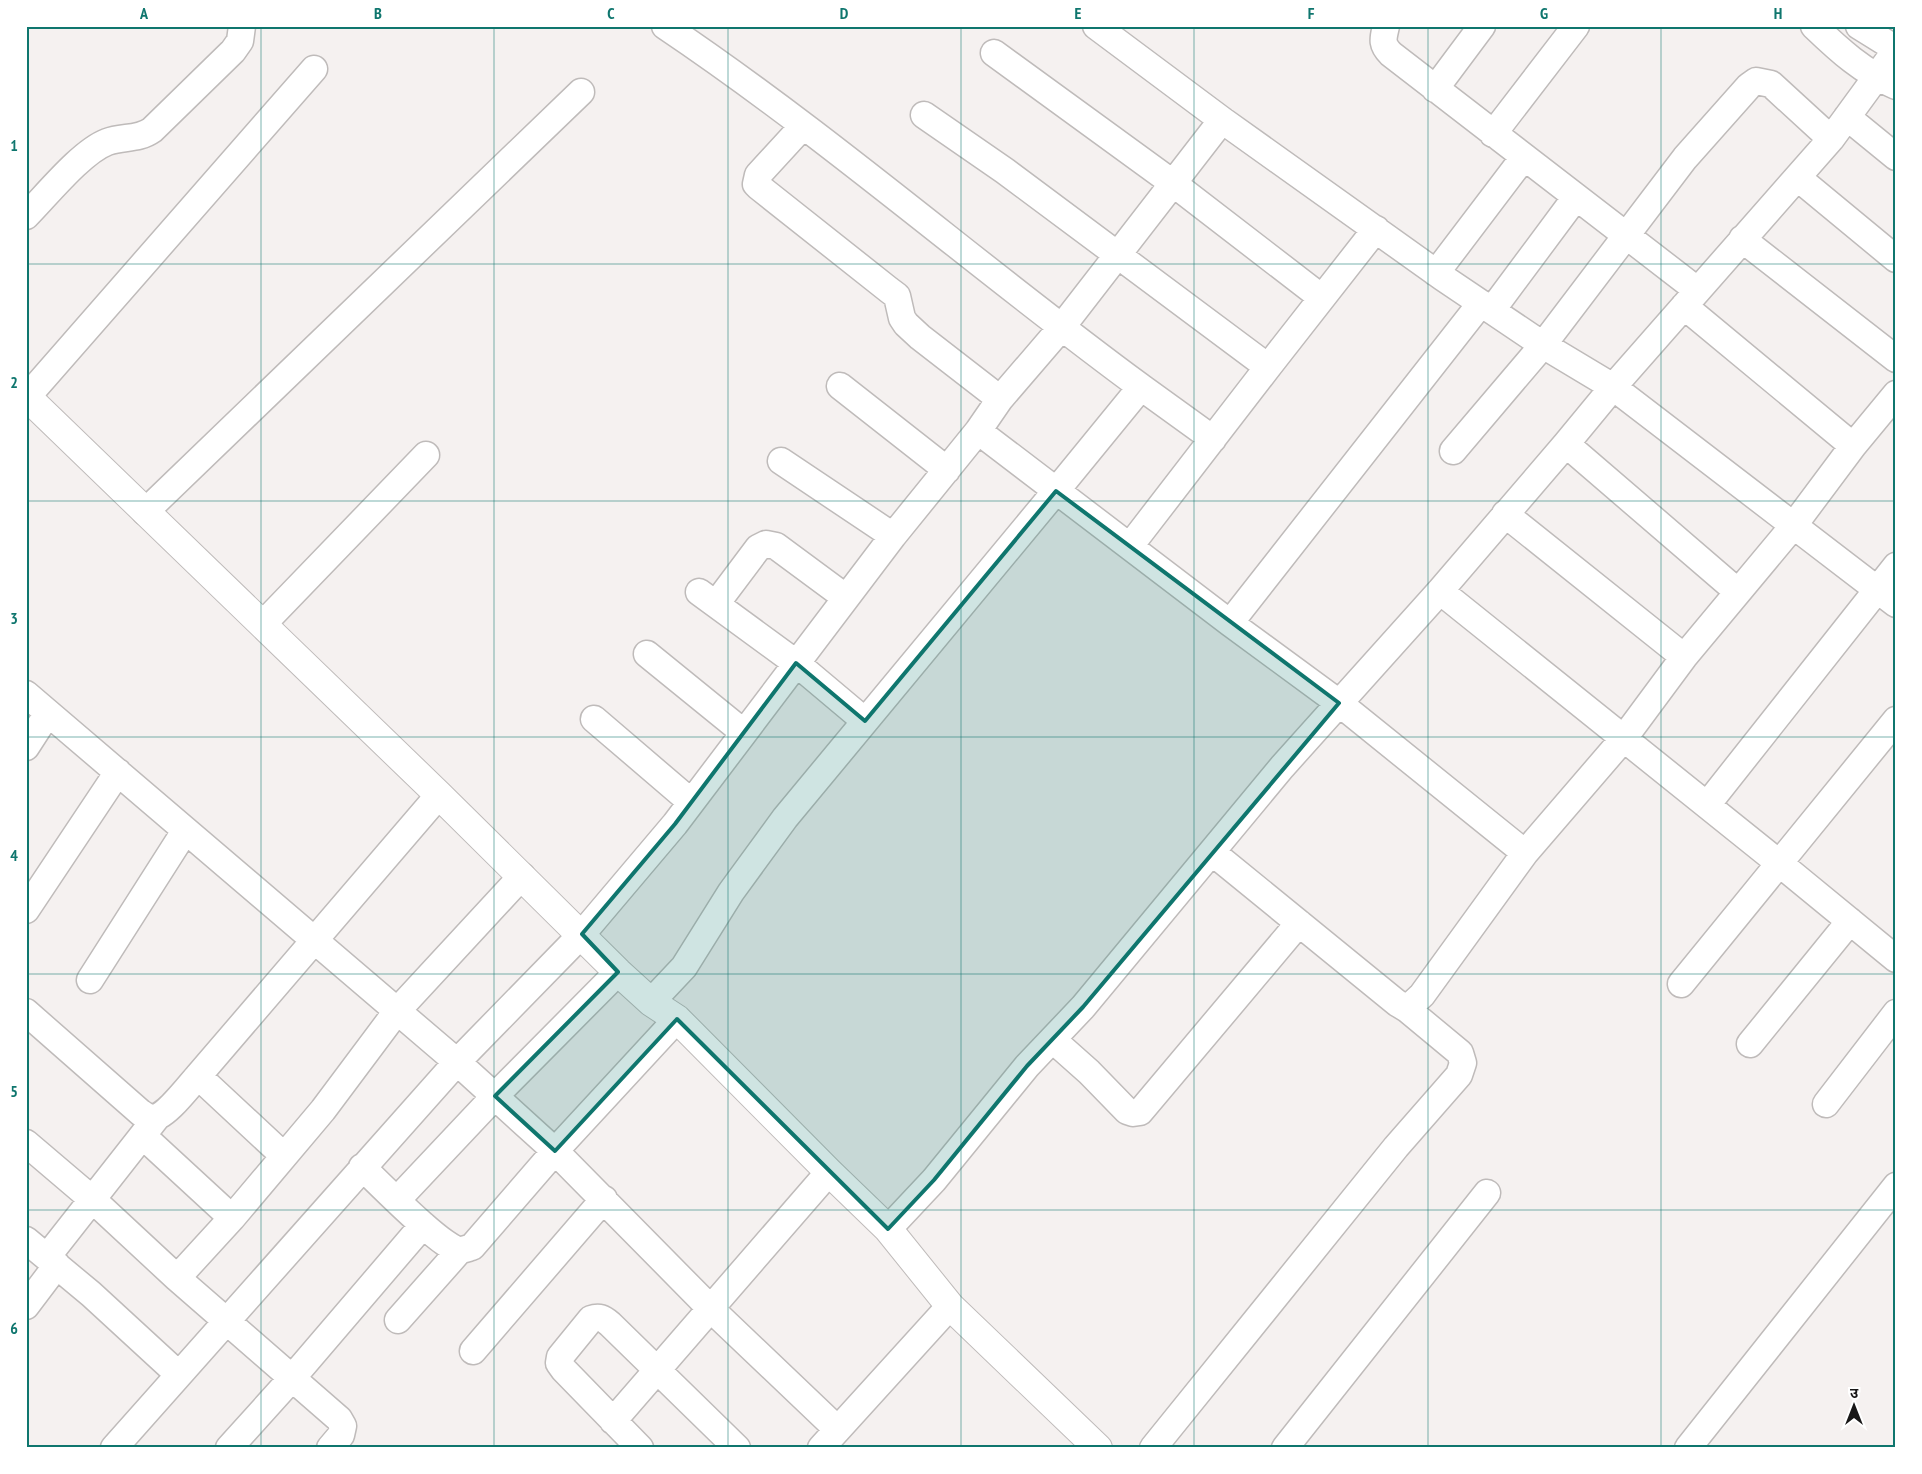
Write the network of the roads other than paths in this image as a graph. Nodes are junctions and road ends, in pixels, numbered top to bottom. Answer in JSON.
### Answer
{"nodes":[{"id":1,"x":242,"y":26,"type":"edge"},
{"id":2,"x":665,"y":26,"type":"edge"},
{"id":3,"x":1386,"y":26,"type":"edge"},
{"id":4,"x":1482,"y":26,"type":"edge"},
{"id":5,"x":1576,"y":26,"type":"edge"},
{"id":6,"x":1814,"y":26,"type":"edge"},
{"id":7,"x":1859,"y":26,"type":"edge"},
{"id":8,"x":1103,"y":28,"type":"edge"},
{"id":9,"x":994,"y":53,"type":"dead end"},
{"id":10,"x":1889,"y":66,"type":"edge"},
{"id":11,"x":314,"y":69,"type":"dead end"},
{"id":12,"x":1435,"y":89,"type":"junction"},
{"id":13,"x":581,"y":92,"type":"dead end"},
{"id":14,"x":924,"y":115,"type":"dead end"},
{"id":15,"x":1847,"y":117,"type":"junction"},
{"id":16,"x":1222,"y":120,"type":"junction"},
{"id":17,"x":803,"y":126,"type":"junction"},
{"id":18,"x":1493,"y":134,"type":"junction"},
{"id":19,"x":1831,"y":139,"type":"junction"},
{"id":20,"x":1524,"y":157,"type":"junction"},
{"id":21,"x":1896,"y":157,"type":"edge"},
{"id":22,"x":1798,"y":178,"type":"junction"},
{"id":23,"x":1174,"y":184,"type":"junction"},
{"id":24,"x":1576,"y":197,"type":"junction"},
{"id":25,"x":26,"y":216,"type":"edge"},
{"id":26,"x":1376,"y":229,"type":"junction"},
{"id":27,"x":1626,"y":236,"type":"junction"},
{"id":28,"x":1742,"y":239,"type":"junction"},
{"id":29,"x":1119,"y":255,"type":"junction"},
{"id":30,"x":1896,"y":259,"type":"edge"},
{"id":31,"x":1436,"y":273,"type":"junction"},
{"id":32,"x":1322,"y":298,"type":"junction"},
{"id":33,"x":1690,"y":298,"type":"junction"},
{"id":34,"x":1487,"y":306,"type":"junction"},
{"id":35,"x":1061,"y":328,"type":"junction"},
{"id":36,"x":1543,"y":345,"type":"junction"},
{"id":37,"x":1896,"y":359,"type":"edge"},
{"id":38,"x":1268,"y":367,"type":"junction"},
{"id":39,"x":840,"y":386,"type":"dead end"},
{"id":40,"x":1141,"y":387,"type":"junction"},
{"id":41,"x":1612,"y":387,"type":"junction"},
{"id":42,"x":1896,"y":394,"type":"edge"},
{"id":43,"x":27,"y":396,"type":"edge"},
{"id":44,"x":1000,"y":399,"type":"junction"},
{"id":45,"x":978,"y":432,"type":"junction"},
{"id":46,"x":1213,"y":439,"type":"junction"},
{"id":47,"x":1566,"y":444,"type":"junction"},
{"id":48,"x":1853,"y":446,"type":"junction"},
{"id":49,"x":1453,"y":451,"type":"dead end"},
{"id":50,"x":426,"y":455,"type":"dead end"},
{"id":51,"x":781,"y":461,"type":"dead end"},
{"id":52,"x":948,"y":470,"type":"junction"},
{"id":53,"x":1056,"y":491,"type":"junction"},
{"id":54,"x":146,"y":512,"type":"junction"},
{"id":55,"x":1505,"y":514,"type":"junction"},
{"id":56,"x":1794,"y":525,"type":"junction"},
{"id":57,"x":893,"y":536,"type":"junction"},
{"id":58,"x":1130,"y":546,"type":"junction"},
{"id":59,"x":1896,"y":566,"type":"edge"},
{"id":60,"x":1440,"y":591,"type":"junction"},
{"id":61,"x":1738,"y":592,"type":"junction"},
{"id":62,"x":1887,"y":597,"type":"edge"},
{"id":63,"x":845,"y":598,"type":"junction"},
{"id":64,"x":1230,"y":623,"type":"junction"},
{"id":65,"x":263,"y":624,"type":"junction"},
{"id":66,"x":646,"y":654,"type":"dead end"},
{"id":67,"x":1684,"y":657,"type":"junction"},
{"id":68,"x":796,"y":662,"type":"junction"},
{"id":69,"x":26,"y":694,"type":"edge"},
{"id":70,"x":1338,"y":703,"type":"junction"},
{"id":71,"x":48,"y":713,"type":"junction"},
{"id":72,"x":594,"y":719,"type":"dead end"},
{"id":73,"x":1896,"y":720,"type":"edge"},
{"id":74,"x":866,"y":721,"type":"junction"},
{"id":75,"x":743,"y":732,"type":"junction"},
{"id":76,"x":1624,"y":738,"type":"junction"},
{"id":77,"x":26,"y":747,"type":"edge"},
{"id":78,"x":118,"y":772,"type":"junction"},
{"id":79,"x":439,"y":795,"type":"junction"},
{"id":80,"x":691,"y":802,"type":"junction"},
{"id":81,"x":1707,"y":805,"type":"junction"},
{"id":82,"x":186,"y":830,"type":"junction"},
{"id":83,"x":1212,"y":853,"type":"junction"},
{"id":84,"x":1525,"y":853,"type":"junction"},
{"id":85,"x":1779,"y":863,"type":"junction"},
{"id":86,"x":522,"y":876,"type":"junction"},
{"id":87,"x":26,"y":910,"type":"edge"},
{"id":88,"x":1850,"y":920,"type":"junction"},
{"id":89,"x":1299,"y":923,"type":"junction"},
{"id":90,"x":582,"y":934,"type":"junction"},
{"id":91,"x":314,"y":941,"type":"junction"},
{"id":92,"x":1896,"y":959,"type":"edge"},
{"id":93,"x":618,"y":972,"type":"junction"},
{"id":94,"x":90,"y":980,"type":"dead end"},
{"id":95,"x":1681,"y":984,"type":"dead end"},
{"id":96,"x":651,"y":1002,"type":"junction"},
{"id":97,"x":1407,"y":1009,"type":"junction"},
{"id":98,"x":396,"y":1011,"type":"junction"},
{"id":99,"x":1896,"y":1013,"type":"edge"},
{"id":100,"x":677,"y":1020,"type":"junction"},
{"id":101,"x":29,"y":1021,"type":"edge"},
{"id":102,"x":1053,"y":1040,"type":"junction"},
{"id":103,"x":1750,"y":1044,"type":"dead end"},
{"id":104,"x":457,"y":1062,"type":"junction"},
{"id":105,"x":198,"y":1076,"type":"junction"},
{"id":106,"x":495,"y":1096,"type":"junction"},
{"id":107,"x":1826,"y":1104,"type":"dead end"},
{"id":108,"x":150,"y":1126,"type":"junction"},
{"id":109,"x":26,"y":1143,"type":"edge"},
{"id":110,"x":555,"y":1151,"type":"junction"},
{"id":111,"x":284,"y":1156,"type":"junction"},
{"id":112,"x":362,"y":1167,"type":"junction"},
{"id":113,"x":829,"y":1172,"type":"junction"},
{"id":114,"x":1896,"y":1186,"type":"edge"},
{"id":115,"x":1487,"y":1193,"type":"dead end"},
{"id":116,"x":93,"y":1200,"type":"junction"},
{"id":117,"x":397,"y":1200,"type":"junction"},
{"id":118,"x":604,"y":1200,"type":"junction"},
{"id":119,"x":232,"y":1218,"type":"junction"},
{"id":120,"x":423,"y":1225,"type":"junction"},
{"id":121,"x":888,"y":1229,"type":"junction"},
{"id":122,"x":26,"y":1240,"type":"edge"},
{"id":123,"x":460,"y":1250,"type":"junction"},
{"id":124,"x":52,"y":1261,"type":"junction"},
{"id":125,"x":177,"y":1278,"type":"junction"},
{"id":126,"x":26,"y":1306,"type":"edge"},
{"id":127,"x":950,"y":1306,"type":"junction"},
{"id":128,"x":711,"y":1309,"type":"junction"},
{"id":129,"x":226,"y":1320,"type":"junction"},
{"id":130,"x":398,"y":1320,"type":"dead end"},
{"id":131,"x":473,"y":1350,"type":"dead end"},
{"id":132,"x":656,"y":1370,"type":"junction"},
{"id":133,"x":178,"y":1374,"type":"junction"},
{"id":134,"x":293,"y":1377,"type":"junction"},
{"id":135,"x":613,"y":1421,"type":"junction"},
{"id":136,"x":829,"y":1438,"type":"edge"},
{"id":137,"x":114,"y":1448,"type":"edge"},
{"id":138,"x":229,"y":1448,"type":"edge"},
{"id":139,"x":330,"y":1448,"type":"edge"},
{"id":140,"x":640,"y":1448,"type":"edge"},
{"id":141,"x":737,"y":1448,"type":"edge"},
{"id":142,"x":1098,"y":1448,"type":"edge"},
{"id":143,"x":1154,"y":1448,"type":"edge"},
{"id":144,"x":1285,"y":1448,"type":"edge"},
{"id":145,"x":1688,"y":1448,"type":"edge"}],
"edges":[{"from":1,"to":25,"type":"street"},
{"from":2,"to":17,"type":"street"},
{"from":3,"to":12,"type":"street"},
{"from":4,"to":12,"type":"street"},
{"from":5,"to":18,"type":"street"},
{"from":6,"to":10,"type":"street"},
{"from":7,"to":10,"type":"street"},
{"from":8,"to":16,"type":"street"},
{"from":9,"to":23,"type":"street"},
{"from":10,"to":15,"type":"street"},
{"from":11,"to":43,"type":"street"},
{"from":12,"to":18,"type":"street"},
{"from":13,"to":54,"type":"street"},
{"from":14,"to":29,"type":"street"},
{"from":15,"to":19,"type":"street"},
{"from":15,"to":21,"type":"street"},
{"from":16,"to":23,"type":"street"},
{"from":16,"to":26,"type":"street"},
{"from":17,"to":35,"type":"street"},
{"from":17,"to":44,"type":"street"},
{"from":18,"to":20,"type":"street"},
{"from":19,"to":22,"type":"street"},
{"from":19,"to":27,"type":"street"},
{"from":20,"to":24,"type":"street"},
{"from":20,"to":31,"type":"street"},
{"from":22,"to":28,"type":"street"},
{"from":22,"to":30,"type":"street"},
{"from":23,"to":29,"type":"street"},
{"from":23,"to":32,"type":"street"},
{"from":24,"to":27,"type":"street"},
{"from":24,"to":34,"type":"street"},
{"from":26,"to":31,"type":"street"},
{"from":26,"to":32,"type":"street"},
{"from":27,"to":33,"type":"street"},
{"from":27,"to":36,"type":"street"},
{"from":28,"to":33,"type":"street"},
{"from":28,"to":37,"type":"street"},
{"from":29,"to":35,"type":"street"},
{"from":29,"to":38,"type":"street"},
{"from":31,"to":34,"type":"street"},
{"from":32,"to":38,"type":"street"},
{"from":33,"to":41,"type":"street"},
{"from":33,"to":48,"type":"street"},
{"from":34,"to":36,"type":"street"},
{"from":34,"to":64,"type":"street"},
{"from":35,"to":40,"type":"street"},
{"from":35,"to":44,"type":"street"},
{"from":36,"to":41,"type":"street"},
{"from":36,"to":49,"type":"street"},
{"from":38,"to":46,"type":"street"},
{"from":39,"to":52,"type":"street"},
{"from":40,"to":46,"type":"street"},
{"from":40,"to":53,"type":"street"},
{"from":41,"to":47,"type":"street"},
{"from":41,"to":56,"type":"street"},
{"from":42,"to":48,"type":"street"},
{"from":43,"to":54,"type":"highway"},
{"from":44,"to":45,"type":"street"},
{"from":45,"to":52,"type":"street"},
{"from":45,"to":53,"type":"street"},
{"from":46,"to":58,"type":"street"},
{"from":47,"to":55,"type":"street"},
{"from":47,"to":61,"type":"street"},
{"from":48,"to":56,"type":"street"},
{"from":50,"to":65,"type":"street"},
{"from":51,"to":57,"type":"street"},
{"from":52,"to":57,"type":"street"},
{"from":53,"to":58,"type":"street"},
{"from":53,"to":74,"type":"street"},
{"from":54,"to":65,"type":"highway"},
{"from":55,"to":60,"type":"street"},
{"from":55,"to":67,"type":"street"},
{"from":56,"to":61,"type":"street"},
{"from":56,"to":62,"type":"street"},
{"from":57,"to":63,"type":"street"},
{"from":58,"to":64,"type":"street"},
{"from":59,"to":62,"type":"street"},
{"from":60,"to":70,"type":"street"},
{"from":60,"to":76,"type":"street"},
{"from":61,"to":67,"type":"street"},
{"from":62,"to":81,"type":"street"},
{"from":63,"to":68,"type":"street"},
{"from":63,"to":68,"type":"street"},
{"from":64,"to":70,"type":"street"},
{"from":65,"to":79,"type":"highway"},
{"from":66,"to":75,"type":"street"},
{"from":67,"to":76,"type":"street"},
{"from":68,"to":74,"type":"street"},
{"from":68,"to":75,"type":"street"},
{"from":69,"to":71,"type":"street"},
{"from":70,"to":83,"type":"street"},
{"from":70,"to":84,"type":"street"},
{"from":71,"to":77,"type":"street"},
{"from":71,"to":78,"type":"street"},
{"from":72,"to":80,"type":"street"},
{"from":73,"to":85,"type":"street"},
{"from":74,"to":96,"type":"street"},
{"from":75,"to":80,"type":"street"},
{"from":76,"to":81,"type":"street"},
{"from":76,"to":84,"type":"street"},
{"from":78,"to":82,"type":"street"},
{"from":78,"to":87,"type":"street"},
{"from":79,"to":86,"type":"highway"},
{"from":79,"to":91,"type":"street"},
{"from":80,"to":90,"type":"street"},
{"from":81,"to":85,"type":"street"},
{"from":82,"to":91,"type":"street"},
{"from":82,"to":94,"type":"street"},
{"from":83,"to":89,"type":"street"},
{"from":83,"to":102,"type":"street"},
{"from":84,"to":97,"type":"street"},
{"from":85,"to":88,"type":"street"},
{"from":85,"to":95,"type":"street"},
{"from":86,"to":90,"type":"highway"},
{"from":86,"to":98,"type":"street"},
{"from":88,"to":92,"type":"street"},
{"from":88,"to":103,"type":"street"},
{"from":89,"to":97,"type":"street"},
{"from":89,"to":102,"type":"street"},
{"from":90,"to":93,"type":"highway"},
{"from":90,"to":104,"type":"street"},
{"from":91,"to":98,"type":"street"},
{"from":91,"to":105,"type":"street"},
{"from":93,"to":96,"type":"highway"},
{"from":93,"to":106,"type":"street"},
{"from":96,"to":100,"type":"highway"},
{"from":97,"to":143,"type":"street"},
{"from":98,"to":104,"type":"street"},
{"from":98,"to":111,"type":"street"},
{"from":99,"to":107,"type":"street"},
{"from":100,"to":110,"type":"street"},
{"from":100,"to":113,"type":"highway"},
{"from":101,"to":108,"type":"street"},
{"from":102,"to":121,"type":"street"},
{"from":104,"to":106,"type":"street"},
{"from":104,"to":112,"type":"street"},
{"from":105,"to":108,"type":"street"},
{"from":105,"to":111,"type":"street"},
{"from":106,"to":110,"type":"street"},
{"from":106,"to":117,"type":"street"},
{"from":108,"to":116,"type":"street"},
{"from":108,"to":119,"type":"street"},
{"from":109,"to":116,"type":"street"},
{"from":110,"to":118,"type":"street"},
{"from":110,"to":123,"type":"street"},
{"from":111,"to":119,"type":"street"},
{"from":112,"to":117,"type":"street"},
{"from":112,"to":129,"type":"street"},
{"from":113,"to":121,"type":"highway"},
{"from":113,"to":128,"type":"street"},
{"from":114,"to":145,"type":"street"},
{"from":115,"to":144,"type":"street"},
{"from":116,"to":124,"type":"street"},
{"from":116,"to":125,"type":"street"},
{"from":117,"to":120,"type":"street"},
{"from":118,"to":128,"type":"street"},
{"from":118,"to":131,"type":"street"},
{"from":119,"to":125,"type":"street"},
{"from":120,"to":123,"type":"street"},
{"from":120,"to":134,"type":"street"},
{"from":121,"to":127,"type":"highway"},
{"from":122,"to":124,"type":"street"},
{"from":123,"to":130,"type":"street"},
{"from":124,"to":126,"type":"street"},
{"from":124,"to":133,"type":"street"},
{"from":125,"to":129,"type":"street"},
{"from":127,"to":136,"type":"street"},
{"from":127,"to":142,"type":"highway"},
{"from":128,"to":132,"type":"street"},
{"from":128,"to":136,"type":"street"},
{"from":129,"to":133,"type":"street"},
{"from":129,"to":134,"type":"street"},
{"from":132,"to":135,"type":"street"},
{"from":132,"to":135,"type":"street"},
{"from":132,"to":141,"type":"street"},
{"from":133,"to":137,"type":"street"},
{"from":134,"to":138,"type":"street"},
{"from":134,"to":139,"type":"street"},
{"from":135,"to":140,"type":"street"}]}
